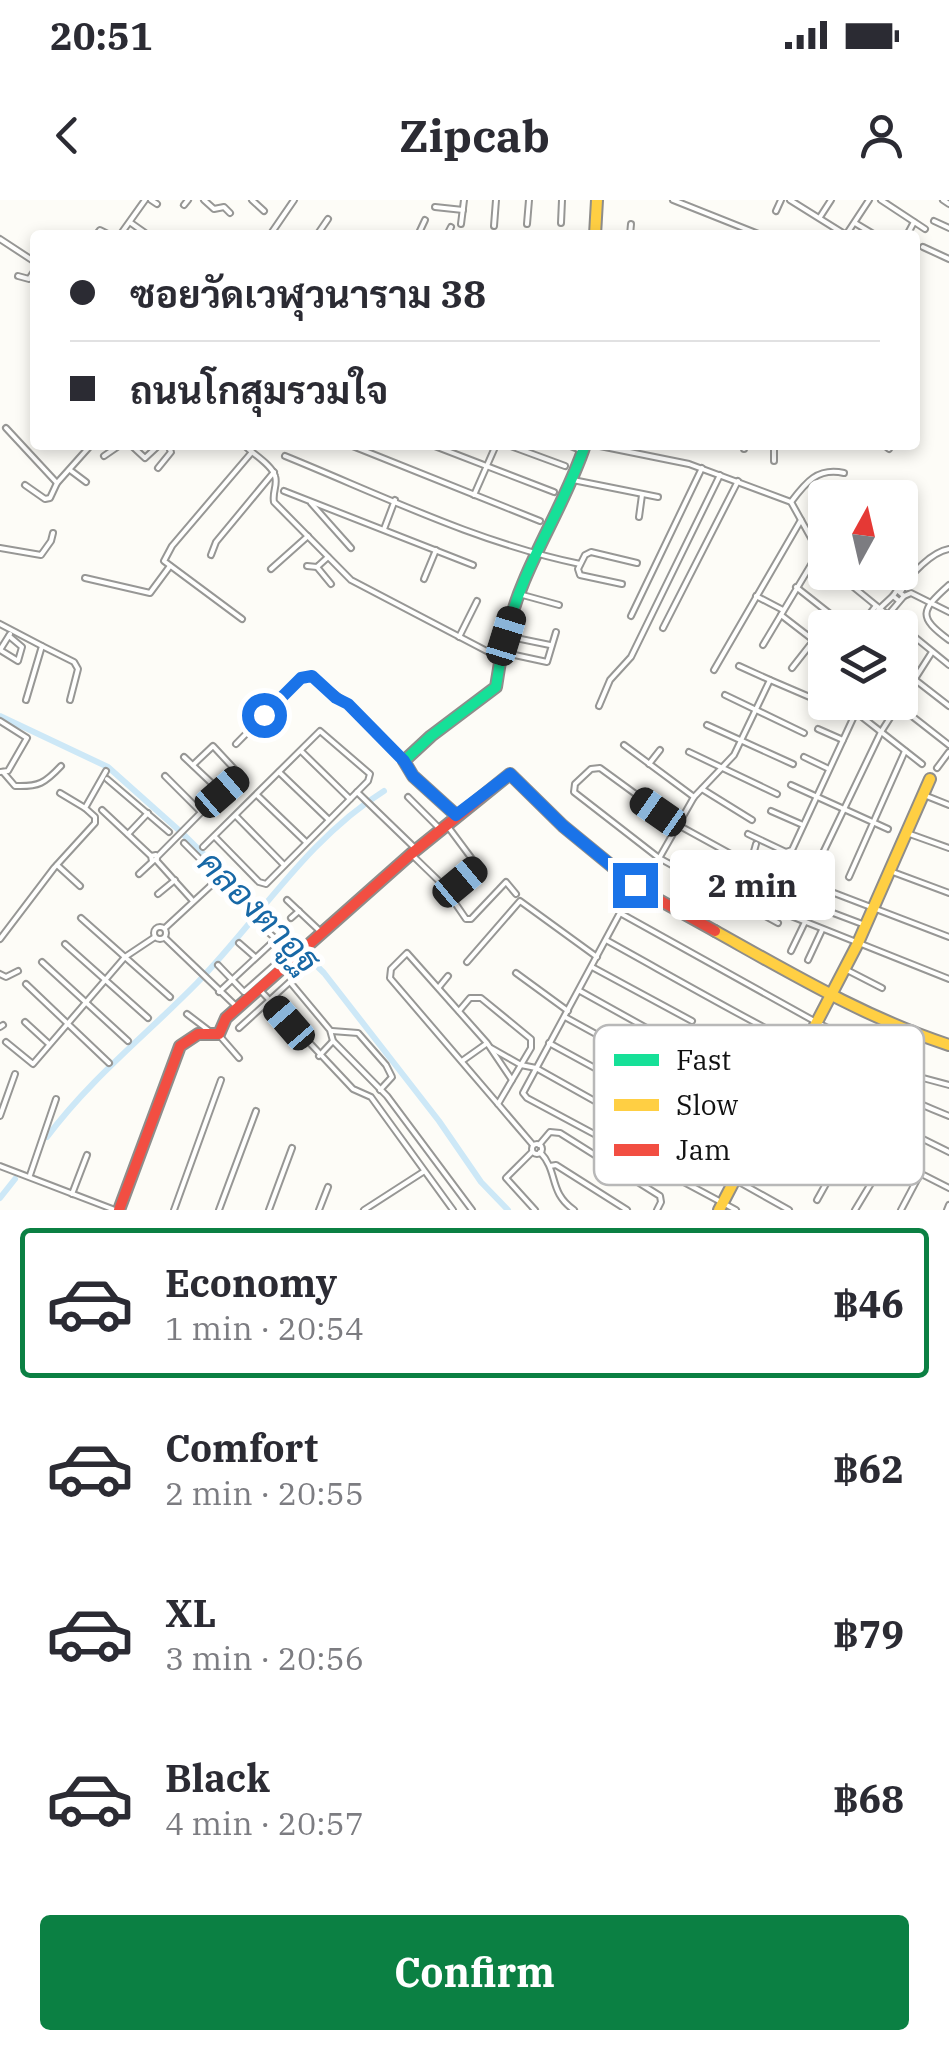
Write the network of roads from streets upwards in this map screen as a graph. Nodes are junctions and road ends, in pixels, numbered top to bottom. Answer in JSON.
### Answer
{"nodes":[{"id":1,"x":204,"y":200,"type":"edge"},
{"id":2,"x":230,"y":200,"type":"edge"},
{"id":3,"x":252,"y":200,"type":"edge"},
{"id":4,"x":294,"y":200,"type":"edge"},
{"id":5,"x":464,"y":200,"type":"edge"},
{"id":6,"x":496,"y":200,"type":"edge"},
{"id":7,"x":529,"y":200,"type":"edge"},
{"id":8,"x":562,"y":200,"type":"edge"},
{"id":9,"x":597,"y":200,"type":"edge"},
{"id":10,"x":673,"y":200,"type":"edge"},
{"id":11,"x":781,"y":200,"type":"edge"},
{"id":12,"x":790,"y":200,"type":"edge"},
{"id":13,"x":831,"y":200,"type":"edge"},
{"id":14,"x":868,"y":200,"type":"edge"},
{"id":15,"x":880,"y":200,"type":"edge"},
{"id":16,"x":942,"y":200,"type":"edge"},
{"id":17,"x":151,"y":201,"type":"edge"},
{"id":18,"x":949,"y":204,"type":"edge"},
{"id":19,"x":224,"y":207,"type":"junction"},
{"id":20,"x":434,"y":207,"type":"dead end"},
{"id":21,"x":463,"y":210,"type":"junction"},
{"id":22,"x":776,"y":211,"type":"dead end"},
{"id":23,"x":264,"y":212,"type":"dead end"},
{"id":24,"x":230,"y":213,"type":"dead end"},
{"id":25,"x":820,"y":218,"type":"junction"},
{"id":26,"x":328,"y":219,"type":"dead end"},
{"id":27,"x":425,"y":220,"type":"dead end"},
{"id":28,"x":934,"y":221,"type":"dead end"},
{"id":29,"x":129,"y":222,"type":"junction"},
{"id":30,"x":855,"y":222,"type":"junction"},
{"id":31,"x":914,"y":222,"type":"junction"},
{"id":32,"x":560,"y":223,"type":"dead end"},
{"id":33,"x":462,"y":224,"type":"dead end"},
{"id":34,"x":527,"y":224,"type":"dead end"},
{"id":35,"x":631,"y":224,"type":"dead end"},
{"id":36,"x":494,"y":226,"type":"dead end"},
{"id":37,"x":451,"y":227,"type":"dead end"},
{"id":38,"x":924,"y":228,"type":"dead end"},
{"id":39,"x":949,"y":228,"type":"edge"},
{"id":40,"x":123,"y":230,"type":"edge"},
{"id":41,"x":141,"y":230,"type":"edge"},
{"id":42,"x":273,"y":230,"type":"edge"},
{"id":43,"x":320,"y":230,"type":"edge"},
{"id":44,"x":420,"y":230,"type":"edge"},
{"id":45,"x":450,"y":230,"type":"edge"},
{"id":46,"x":594,"y":230,"type":"edge"},
{"id":47,"x":631,"y":230,"type":"edge"},
{"id":48,"x":749,"y":230,"type":"edge"},
{"id":49,"x":838,"y":230,"type":"edge"},
{"id":50,"x":849,"y":230,"type":"edge"},
{"id":51,"x":867,"y":230,"type":"edge"},
{"id":52,"x":910,"y":230,"type":"edge"},
{"id":53,"x":0,"y":239,"type":"edge"},
{"id":54,"x":922,"y":246,"type":"dead end"},
{"id":55,"x":30,"y":259,"type":"edge"},
{"id":56,"x":949,"y":259,"type":"edge"},
{"id":57,"x":18,"y":276,"type":"dead end"},
{"id":58,"x":30,"y":278,"type":"edge"},
{"id":59,"x":6,"y":428,"type":"dead end"},
{"id":60,"x":88,"y":450,"type":"edge"},
{"id":61,"x":113,"y":450,"type":"edge"},
{"id":62,"x":170,"y":450,"type":"edge"},
{"id":63,"x":250,"y":450,"type":"edge"},
{"id":64,"x":371,"y":450,"type":"edge"},
{"id":65,"x":445,"y":450,"type":"edge"},
{"id":66,"x":497,"y":450,"type":"edge"},
{"id":67,"x":516,"y":450,"type":"edge"},
{"id":68,"x":583,"y":450,"type":"edge"},
{"id":69,"x":618,"y":450,"type":"edge"},
{"id":70,"x":774,"y":450,"type":"edge"},
{"id":71,"x":252,"y":452,"type":"junction"},
{"id":72,"x":104,"y":456,"type":"dead end"},
{"id":73,"x":285,"y":456,"type":"dead end"},
{"id":74,"x":774,"y":461,"type":"dead end"},
{"id":75,"x":486,"y":466,"type":"junction"},
{"id":76,"x":565,"y":466,"type":"dead end"},
{"id":77,"x":158,"y":468,"type":"dead end"},
{"id":78,"x":702,"y":468,"type":"junction"},
{"id":79,"x":70,"y":470,"type":"junction"},
{"id":80,"x":274,"y":472,"type":"junction"},
{"id":81,"x":844,"y":473,"type":"dead end"},
{"id":82,"x":720,"y":475,"type":"junction"},
{"id":83,"x":573,"y":480,"type":"junction"},
{"id":84,"x":738,"y":481,"type":"junction"},
{"id":85,"x":86,"y":482,"type":"dead end"},
{"id":86,"x":58,"y":483,"type":"junction"},
{"id":87,"x":25,"y":485,"type":"dead end"},
{"id":88,"x":284,"y":491,"type":"dead end"},
{"id":89,"x":554,"y":492,"type":"dead end"},
{"id":90,"x":474,"y":495,"type":"junction"},
{"id":91,"x":642,"y":495,"type":"junction"},
{"id":92,"x":658,"y":497,"type":"dead end"},
{"id":93,"x":395,"y":500,"type":"junction"},
{"id":94,"x":309,"y":501,"type":"junction"},
{"id":95,"x":791,"y":502,"type":"junction"},
{"id":96,"x":639,"y":517,"type":"dead end"},
{"id":97,"x":801,"y":520,"type":"junction"},
{"id":98,"x":540,"y":522,"type":"dead end"},
{"id":99,"x":384,"y":530,"type":"junction"},
{"id":100,"x":53,"y":533,"type":"dead end"},
{"id":101,"x":808,"y":533,"type":"edge"},
{"id":102,"x":308,"y":536,"type":"junction"},
{"id":103,"x":0,"y":548,"type":"edge"},
{"id":104,"x":351,"y":548,"type":"dead end"},
{"id":105,"x":949,"y":548,"type":"edge"},
{"id":106,"x":436,"y":550,"type":"junction"},
{"id":107,"x":211,"y":555,"type":"dead end"},
{"id":108,"x":535,"y":555,"type":"junction"},
{"id":109,"x":328,"y":557,"type":"junction"},
{"id":110,"x":637,"y":563,"type":"dead end"},
{"id":111,"x":580,"y":564,"type":"junction"},
{"id":112,"x":474,"y":565,"type":"dead end"},
{"id":113,"x":170,"y":566,"type":"junction"},
{"id":114,"x":307,"y":566,"type":"dead end"},
{"id":115,"x":317,"y":567,"type":"junction"},
{"id":116,"x":808,"y":568,"type":"edge"},
{"id":117,"x":270,"y":569,"type":"dead end"},
{"id":118,"x":85,"y":578,"type":"dead end"},
{"id":119,"x":424,"y":579,"type":"dead end"},
{"id":120,"x":331,"y":584,"type":"dead end"},
{"id":121,"x":622,"y":584,"type":"dead end"},
{"id":122,"x":949,"y":585,"type":"edge"},
{"id":123,"x":796,"y":587,"type":"junction"},
{"id":124,"x":855,"y":590,"type":"edge"},
{"id":125,"x":903,"y":593,"type":"junction"},
{"id":126,"x":519,"y":594,"type":"junction"},
{"id":127,"x":756,"y":596,"type":"junction"},
{"id":128,"x":893,"y":596,"type":"junction"},
{"id":129,"x":478,"y":601,"type":"dead end"},
{"id":130,"x":899,"y":601,"type":"junction"},
{"id":131,"x":930,"y":602,"type":"junction"},
{"id":132,"x":559,"y":605,"type":"dead end"},
{"id":133,"x":877,"y":609,"type":"joint"},
{"id":134,"x":825,"y":610,"type":"edge"},
{"id":135,"x":892,"y":610,"type":"edge"},
{"id":136,"x":949,"y":612,"type":"edge"},
{"id":137,"x":782,"y":613,"type":"junction"},
{"id":138,"x":631,"y":616,"type":"dead end"},
{"id":139,"x":242,"y":619,"type":"dead end"},
{"id":140,"x":0,"y":624,"type":"edge"},
{"id":141,"x":664,"y":628,"type":"dead end"},
{"id":142,"x":556,"y":632,"type":"dead end"},
{"id":143,"x":11,"y":633,"type":"junction"},
{"id":144,"x":808,"y":635,"type":"edge"},
{"id":145,"x":506,"y":636,"type":"junction"},
{"id":146,"x":459,"y":637,"type":"junction"},
{"id":147,"x":949,"y":640,"type":"edge"},
{"id":148,"x":918,"y":641,"type":"edge"},
{"id":149,"x":763,"y":645,"type":"dead end"},
{"id":150,"x":42,"y":646,"type":"junction"},
{"id":151,"x":552,"y":646,"type":"junction"},
{"id":152,"x":808,"y":648,"type":"edge"},
{"id":153,"x":0,"y":650,"type":"edge"},
{"id":154,"x":932,"y":652,"type":"junction"},
{"id":155,"x":505,"y":656,"type":"junction"},
{"id":156,"x":949,"y":665,"type":"edge"},
{"id":157,"x":739,"y":666,"type":"dead end"},
{"id":158,"x":792,"y":668,"type":"dead end"},
{"id":159,"x":714,"y":670,"type":"dead end"},
{"id":160,"x":918,"y":675,"type":"edge"},
{"id":161,"x":770,"y":680,"type":"junction"},
{"id":162,"x":918,"y":682,"type":"edge"},
{"id":163,"x":725,"y":695,"type":"dead end"},
{"id":164,"x":808,"y":696,"type":"edge"},
{"id":165,"x":26,"y":700,"type":"dead end"},
{"id":166,"x":70,"y":700,"type":"dead end"},
{"id":167,"x":599,"y":706,"type":"dead end"},
{"id":168,"x":949,"y":706,"type":"edge"},
{"id":169,"x":757,"y":711,"type":"junction"},
{"id":170,"x":852,"y":720,"type":"edge"},
{"id":171,"x":866,"y":720,"type":"edge"},
{"id":172,"x":888,"y":720,"type":"edge"},
{"id":173,"x":915,"y":720,"type":"edge"},
{"id":174,"x":0,"y":722,"type":"edge"},
{"id":175,"x":707,"y":724,"type":"dead end"},
{"id":176,"x":818,"y":729,"type":"dead end"},
{"id":177,"x":804,"y":732,"type":"dead end"},
{"id":178,"x":882,"y":732,"type":"junction"},
{"id":179,"x":843,"y":740,"type":"junction"},
{"id":180,"x":742,"y":741,"type":"junction"},
{"id":181,"x":236,"y":744,"type":"dead end"},
{"id":182,"x":624,"y":745,"type":"dead end"},
{"id":183,"x":949,"y":748,"type":"edge"},
{"id":184,"x":660,"y":750,"type":"dead end"},
{"id":185,"x":300,"y":751,"type":"junction"},
{"id":186,"x":905,"y":751,"type":"junction"},
{"id":187,"x":689,"y":752,"type":"dead end"},
{"id":188,"x":184,"y":756,"type":"dead end"},
{"id":189,"x":804,"y":757,"type":"dead end"},
{"id":190,"x":404,"y":761,"type":"junction"},
{"id":191,"x":946,"y":762,"type":"edge"},
{"id":192,"x":649,"y":764,"type":"junction"},
{"id":193,"x":793,"y":764,"type":"dead end"},
{"id":194,"x":922,"y":764,"type":"dead end"},
{"id":195,"x":194,"y":765,"type":"junction"},
{"id":196,"x":61,"y":766,"type":"dead end"},
{"id":197,"x":724,"y":768,"type":"junction"},
{"id":198,"x":938,"y":768,"type":"dead end"},
{"id":199,"x":829,"y":769,"type":"junction"},
{"id":200,"x":106,"y":771,"type":"dead end"},
{"id":201,"x":1,"y":772,"type":"edge"},
{"id":202,"x":279,"y":772,"type":"junction"},
{"id":203,"x":165,"y":776,"type":"dead end"},
{"id":204,"x":107,"y":779,"type":"dead end"},
{"id":205,"x":930,"y":780,"type":"dead end"},
{"id":206,"x":792,"y":785,"type":"dead end"},
{"id":207,"x":702,"y":789,"type":"junction"},
{"id":208,"x":60,"y":792,"type":"dead end"},
{"id":209,"x":222,"y":792,"type":"junction"},
{"id":210,"x":357,"y":792,"type":"junction"},
{"id":211,"x":777,"y":794,"type":"dead end"},
{"id":212,"x":924,"y":794,"type":"junction"},
{"id":213,"x":257,"y":795,"type":"junction"},
{"id":214,"x":818,"y":796,"type":"junction"},
{"id":215,"x":408,"y":797,"type":"dead end"},
{"id":216,"x":694,"y":797,"type":"junction"},
{"id":217,"x":350,"y":798,"type":"junction"},
{"id":218,"x":949,"y":804,"type":"edge"},
{"id":219,"x":85,"y":808,"type":"junction"},
{"id":220,"x":846,"y":809,"type":"junction"},
{"id":221,"x":102,"y":810,"type":"dead end"},
{"id":222,"x":200,"y":811,"type":"junction"},
{"id":223,"x":771,"y":811,"type":"dead end"},
{"id":224,"x":148,"y":812,"type":"junction"},
{"id":225,"x":456,"y":815,"type":"junction"},
{"id":226,"x":236,"y":816,"type":"junction"},
{"id":227,"x":328,"y":820,"type":"junction"},
{"id":228,"x":752,"y":820,"type":"dead end"},
{"id":229,"x":873,"y":822,"type":"junction"},
{"id":230,"x":804,"y":825,"type":"junction"},
{"id":231,"x":678,"y":826,"type":"junction"},
{"id":232,"x":443,"y":827,"type":"junction"},
{"id":233,"x":888,"y":829,"type":"dead end"},
{"id":234,"x":169,"y":832,"type":"dead end"},
{"id":235,"x":907,"y":833,"type":"junction"},
{"id":236,"x":128,"y":834,"type":"junction"},
{"id":237,"x":748,"y":834,"type":"dead end"},
{"id":238,"x":214,"y":836,"type":"junction"},
{"id":239,"x":306,"y":842,"type":"junction"},
{"id":240,"x":184,"y":843,"type":"dead end"},
{"id":241,"x":756,"y":844,"type":"dead end"},
{"id":242,"x":202,"y":847,"type":"dead end"},
{"id":243,"x":949,"y":848,"type":"edge"},
{"id":244,"x":414,"y":852,"type":"junction"},
{"id":245,"x":821,"y":857,"type":"dead end"},
{"id":246,"x":154,"y":858,"type":"junction"},
{"id":247,"x":738,"y":858,"type":"dead end"},
{"id":248,"x":658,"y":860,"type":"junction"},
{"id":249,"x":793,"y":860,"type":"dead end"},
{"id":250,"x":284,"y":864,"type":"junction"},
{"id":251,"x":57,"y":865,"type":"junction"},
{"id":252,"x":478,"y":867,"type":"junction"},
{"id":253,"x":890,"y":871,"type":"junction"},
{"id":254,"x":140,"y":874,"type":"dead end"},
{"id":255,"x":483,"y":875,"type":"dead end"},
{"id":256,"x":849,"y":876,"type":"dead end"},
{"id":257,"x":219,"y":878,"type":"junction"},
{"id":258,"x":175,"y":880,"type":"junction"},
{"id":259,"x":460,"y":882,"type":"dead end"},
{"id":260,"x":808,"y":883,"type":"dead end"},
{"id":261,"x":80,"y":886,"type":"dead end"},
{"id":262,"x":783,"y":886,"type":"junction"},
{"id":263,"x":638,"y":888,"type":"junction"},
{"id":264,"x":949,"y":893,"type":"edge"},
{"id":265,"x":158,"y":894,"type":"dead end"},
{"id":266,"x":516,"y":894,"type":"dead end"},
{"id":267,"x":287,"y":900,"type":"dead end"},
{"id":268,"x":194,"y":902,"type":"junction"},
{"id":269,"x":872,"y":908,"type":"junction"},
{"id":270,"x":298,"y":911,"type":"junction"},
{"id":271,"x":256,"y":912,"type":"dead end"},
{"id":272,"x":620,"y":913,"type":"junction"},
{"id":273,"x":790,"y":916,"type":"dead end"},
{"id":274,"x":80,"y":918,"type":"dead end"},
{"id":275,"x":292,"y":918,"type":"dead end"},
{"id":276,"x":805,"y":922,"type":"junction"},
{"id":277,"x":778,"y":923,"type":"dead end"},
{"id":278,"x":259,"y":924,"type":"dead end"},
{"id":279,"x":866,"y":925,"type":"junction"},
{"id":280,"x":164,"y":928,"type":"junction"},
{"id":281,"x":822,"y":930,"type":"junction"},
{"id":282,"x":322,"y":933,"type":"junction"},
{"id":283,"x":155,"y":937,"type":"junction"},
{"id":284,"x":949,"y":937,"type":"edge"},
{"id":285,"x":0,"y":938,"type":"edge"},
{"id":286,"x":164,"y":938,"type":"junction"},
{"id":287,"x":606,"y":940,"type":"junction"},
{"id":288,"x":239,"y":943,"type":"dead end"},
{"id":289,"x":65,"y":944,"type":"dead end"},
{"id":290,"x":857,"y":945,"type":"junction"},
{"id":291,"x":299,"y":951,"type":"junction"},
{"id":292,"x":791,"y":951,"type":"dead end"},
{"id":293,"x":125,"y":957,"type":"junction"},
{"id":294,"x":256,"y":958,"type":"junction"},
{"id":295,"x":597,"y":958,"type":"junction"},
{"id":296,"x":808,"y":960,"type":"dead end"},
{"id":297,"x":42,"y":962,"type":"dead end"},
{"id":298,"x":466,"y":962,"type":"dead end"},
{"id":299,"x":218,"y":965,"type":"dead end"},
{"id":300,"x":592,"y":967,"type":"junction"},
{"id":301,"x":305,"y":968,"type":"dead end"},
{"id":302,"x":845,"y":969,"type":"junction"},
{"id":303,"x":18,"y":971,"type":"dead end"},
{"id":304,"x":516,"y":973,"type":"dead end"},
{"id":305,"x":0,"y":974,"type":"edge"},
{"id":306,"x":448,"y":976,"type":"dead end"},
{"id":307,"x":949,"y":979,"type":"edge"},
{"id":308,"x":105,"y":980,"type":"junction"},
{"id":309,"x":232,"y":980,"type":"junction"},
{"id":310,"x":290,"y":982,"type":"junction"},
{"id":311,"x":26,"y":984,"type":"dead end"},
{"id":312,"x":438,"y":987,"type":"junction"},
{"id":313,"x":882,"y":988,"type":"dead end"},
{"id":314,"x":260,"y":990,"type":"junction"},
{"id":315,"x":580,"y":991,"type":"junction"},
{"id":316,"x":219,"y":992,"type":"junction"},
{"id":317,"x":830,"y":994,"type":"junction"},
{"id":318,"x":170,"y":997,"type":"dead end"},
{"id":319,"x":270,"y":1001,"type":"junction"},
{"id":320,"x":86,"y":1002,"type":"junction"},
{"id":321,"x":238,"y":1008,"type":"junction"},
{"id":322,"x":459,"y":1011,"type":"junction"},
{"id":323,"x":187,"y":1014,"type":"dead end"},
{"id":324,"x":567,"y":1014,"type":"junction"},
{"id":325,"x":148,"y":1018,"type":"dead end"},
{"id":326,"x":692,"y":1021,"type":"dead end"},
{"id":327,"x":25,"y":1022,"type":"dead end"},
{"id":328,"x":66,"y":1022,"type":"junction"},
{"id":329,"x":816,"y":1022,"type":"junction"},
{"id":330,"x":641,"y":1025,"type":"edge"},
{"id":331,"x":761,"y":1025,"type":"edge"},
{"id":332,"x":814,"y":1025,"type":"edge"},
{"id":333,"x":822,"y":1025,"type":"edge"},
{"id":334,"x":892,"y":1025,"type":"edge"},
{"id":335,"x":239,"y":1028,"type":"dead end"},
{"id":336,"x":330,"y":1030,"type":"junction"},
{"id":337,"x":594,"y":1030,"type":"edge"},
{"id":338,"x":214,"y":1032,"type":"junction"},
{"id":339,"x":924,"y":1037,"type":"edge"},
{"id":340,"x":333,"y":1041,"type":"junction"},
{"id":341,"x":6,"y":1042,"type":"dead end"},
{"id":342,"x":128,"y":1042,"type":"dead end"},
{"id":343,"x":549,"y":1042,"type":"junction"},
{"id":344,"x":50,"y":1044,"type":"junction"},
{"id":345,"x":489,"y":1046,"type":"junction"},
{"id":346,"x":949,"y":1046,"type":"edge"},
{"id":347,"x":319,"y":1056,"type":"junction"},
{"id":348,"x":239,"y":1058,"type":"dead end"},
{"id":349,"x":462,"y":1062,"type":"junction"},
{"id":350,"x":109,"y":1063,"type":"dead end"},
{"id":351,"x":522,"y":1065,"type":"junction"},
{"id":352,"x":594,"y":1067,"type":"edge"},
{"id":353,"x":536,"y":1068,"type":"junction"},
{"id":354,"x":15,"y":1074,"type":"dead end"},
{"id":355,"x":924,"y":1078,"type":"edge"},
{"id":356,"x":221,"y":1080,"type":"dead end"},
{"id":357,"x":512,"y":1080,"type":"junction"},
{"id":358,"x":949,"y":1085,"type":"edge"},
{"id":359,"x":380,"y":1090,"type":"junction"},
{"id":360,"x":56,"y":1100,"type":"dead end"},
{"id":361,"x":594,"y":1100,"type":"edge"},
{"id":362,"x":498,"y":1104,"type":"junction"},
{"id":363,"x":924,"y":1106,"type":"edge"},
{"id":364,"x":256,"y":1110,"type":"dead end"},
{"id":365,"x":0,"y":1116,"type":"edge"},
{"id":366,"x":949,"y":1116,"type":"edge"},
{"id":367,"x":594,"y":1135,"type":"edge"},
{"id":368,"x":924,"y":1140,"type":"edge"},
{"id":369,"x":536,"y":1145,"type":"junction"},
{"id":370,"x":292,"y":1148,"type":"dead end"},
{"id":371,"x":532,"y":1152,"type":"junction"},
{"id":372,"x":540,"y":1152,"type":"junction"},
{"id":373,"x":949,"y":1152,"type":"edge"},
{"id":374,"x":594,"y":1154,"type":"edge"},
{"id":375,"x":86,"y":1155,"type":"dead end"},
{"id":376,"x":0,"y":1166,"type":"edge"},
{"id":377,"x":550,"y":1166,"type":"junction"},
{"id":378,"x":423,"y":1172,"type":"junction"},
{"id":379,"x":26,"y":1176,"type":"junction"},
{"id":380,"x":924,"y":1176,"type":"edge"},
{"id":381,"x":643,"y":1185,"type":"edge"},
{"id":382,"x":683,"y":1185,"type":"edge"},
{"id":383,"x":748,"y":1185,"type":"edge"},
{"id":384,"x":825,"y":1185,"type":"edge"},
{"id":385,"x":871,"y":1185,"type":"edge"},
{"id":386,"x":914,"y":1185,"type":"edge"},
{"id":387,"x":328,"y":1187,"type":"dead end"},
{"id":388,"x":949,"y":1188,"type":"edge"},
{"id":389,"x":72,"y":1194,"type":"junction"},
{"id":390,"x":560,"y":1200,"type":"junction"},
{"id":391,"x":817,"y":1200,"type":"dead end"},
{"id":392,"x":721,"y":1206,"type":"edge"},
{"id":393,"x":117,"y":1210,"type":"edge"},
{"id":394,"x":174,"y":1210,"type":"edge"},
{"id":395,"x":219,"y":1210,"type":"edge"},
{"id":396,"x":269,"y":1210,"type":"edge"},
{"id":397,"x":319,"y":1210,"type":"edge"},
{"id":398,"x":364,"y":1210,"type":"edge"},
{"id":399,"x":453,"y":1210,"type":"edge"},
{"id":400,"x":472,"y":1210,"type":"edge"},
{"id":401,"x":535,"y":1210,"type":"edge"},
{"id":402,"x":562,"y":1210,"type":"edge"},
{"id":403,"x":574,"y":1210,"type":"edge"},
{"id":404,"x":627,"y":1210,"type":"edge"},
{"id":405,"x":657,"y":1210,"type":"edge"},
{"id":406,"x":736,"y":1210,"type":"edge"},
{"id":407,"x":789,"y":1210,"type":"edge"},
{"id":408,"x":856,"y":1210,"type":"edge"},
{"id":409,"x":901,"y":1210,"type":"edge"}],
"edges":[{"from":1,"to":19,"type":"street"},
{"from":2,"to":19,"type":"street"},
{"from":3,"to":23,"type":"street"},
{"from":4,"to":42,"type":"street"},
{"from":5,"to":21,"type":"street"},
{"from":6,"to":36,"type":"street"},
{"from":7,"to":34,"type":"street"},
{"from":8,"to":32,"type":"street"},
{"from":9,"to":46,"type":"street"},
{"from":10,"to":48,"type":"street"},
{"from":11,"to":22,"type":"street"},
{"from":12,"to":25,"type":"street"},
{"from":13,"to":25,"type":"street"},
{"from":14,"to":30,"type":"street"},
{"from":15,"to":31,"type":"street"},
{"from":16,"to":18,"type":"street"},
{"from":17,"to":29,"type":"street"},
{"from":19,"to":24,"type":"street"},
{"from":20,"to":21,"type":"street"},
{"from":21,"to":33,"type":"street"},
{"from":25,"to":49,"type":"street"},
{"from":26,"to":43,"type":"street"},
{"from":27,"to":44,"type":"street"},
{"from":28,"to":39,"type":"street"},
{"from":29,"to":40,"type":"street"},
{"from":29,"to":41,"type":"street"},
{"from":30,"to":50,"type":"street"},
{"from":30,"to":51,"type":"street"},
{"from":31,"to":38,"type":"street"},
{"from":31,"to":52,"type":"street"},
{"from":35,"to":47,"type":"street"},
{"from":37,"to":45,"type":"street"},
{"from":53,"to":55,"type":"street"},
{"from":54,"to":56,"type":"street"},
{"from":57,"to":58,"type":"street"},
{"from":59,"to":86,"type":"street"},
{"from":60,"to":79,"type":"street"},
{"from":61,"to":72,"type":"street"},
{"from":62,"to":77,"type":"street"},
{"from":63,"to":71,"type":"street"},
{"from":64,"to":90,"type":"street"},
{"from":65,"to":75,"type":"street"},
{"from":66,"to":75,"type":"street"},
{"from":67,"to":76,"type":"street"},
{"from":68,"to":83,"type":"street"},
{"from":69,"to":78,"type":"street"},
{"from":70,"to":74,"type":"street"},
{"from":71,"to":80,"type":"street"},
{"from":71,"to":113,"type":"street"},
{"from":73,"to":93,"type":"street"},
{"from":75,"to":89,"type":"street"},
{"from":75,"to":90,"type":"street"},
{"from":78,"to":82,"type":"street"},
{"from":78,"to":138,"type":"street"},
{"from":79,"to":85,"type":"street"},
{"from":79,"to":86,"type":"street"},
{"from":80,"to":102,"type":"street"},
{"from":80,"to":107,"type":"street"},
{"from":81,"to":95,"type":"street"},
{"from":82,"to":84,"type":"street"},
{"from":82,"to":167,"type":"street"},
{"from":83,"to":91,"type":"street"},
{"from":83,"to":108,"type":"street"},
{"from":84,"to":95,"type":"street"},
{"from":84,"to":141,"type":"street"},
{"from":86,"to":87,"type":"street"},
{"from":88,"to":94,"type":"street"},
{"from":90,"to":98,"type":"street"},
{"from":91,"to":92,"type":"street"},
{"from":91,"to":96,"type":"street"},
{"from":93,"to":99,"type":"street"},
{"from":93,"to":108,"type":"street"},
{"from":94,"to":99,"type":"street"},
{"from":94,"to":104,"type":"street"},
{"from":95,"to":97,"type":"street"},
{"from":97,"to":101,"type":"street"},
{"from":97,"to":127,"type":"street"},
{"from":99,"to":106,"type":"street"},
{"from":100,"to":103,"type":"street"},
{"from":102,"to":109,"type":"street"},
{"from":102,"to":117,"type":"street"},
{"from":105,"to":125,"type":"street"},
{"from":106,"to":112,"type":"street"},
{"from":106,"to":119,"type":"street"},
{"from":108,"to":111,"type":"street"},
{"from":108,"to":126,"type":"street"},
{"from":109,"to":115,"type":"street"},
{"from":109,"to":146,"type":"street"},
{"from":110,"to":111,"type":"street"},
{"from":111,"to":121,"type":"street"},
{"from":113,"to":118,"type":"street"},
{"from":113,"to":139,"type":"street"},
{"from":114,"to":115,"type":"street"},
{"from":115,"to":120,"type":"street"},
{"from":116,"to":123,"type":"street"},
{"from":122,"to":131,"type":"street"},
{"from":123,"to":134,"type":"street"},
{"from":123,"to":137,"type":"street"},
{"from":124,"to":133,"type":"street"},
{"from":125,"to":128,"type":"street"},
{"from":125,"to":130,"type":"street"},
{"from":125,"to":131,"type":"street"},
{"from":126,"to":132,"type":"street"},
{"from":126,"to":145,"type":"street"},
{"from":127,"to":137,"type":"street"},
{"from":127,"to":159,"type":"street"},
{"from":128,"to":130,"type":"street"},
{"from":128,"to":133,"type":"street"},
{"from":129,"to":146,"type":"street"},
{"from":130,"to":135,"type":"street"},
{"from":131,"to":136,"type":"street"},
{"from":131,"to":147,"type":"street"},
{"from":137,"to":144,"type":"street"},
{"from":137,"to":149,"type":"street"},
{"from":140,"to":143,"type":"street"},
{"from":142,"to":151,"type":"street"},
{"from":143,"to":150,"type":"street"},
{"from":143,"to":153,"type":"street"},
{"from":143,"to":153,"type":"street"},
{"from":145,"to":151,"type":"street"},
{"from":145,"to":155,"type":"street"},
{"from":146,"to":155,"type":"street"},
{"from":148,"to":154,"type":"street"},
{"from":150,"to":165,"type":"street"},
{"from":150,"to":166,"type":"street"},
{"from":151,"to":155,"type":"street"},
{"from":152,"to":158,"type":"street"},
{"from":154,"to":156,"type":"street"},
{"from":154,"to":160,"type":"street"},
{"from":155,"to":190,"type":"street"},
{"from":157,"to":161,"type":"street"},
{"from":161,"to":164,"type":"street"},
{"from":161,"to":169,"type":"street"},
{"from":162,"to":168,"type":"street"},
{"from":163,"to":169,"type":"street"},
{"from":169,"to":177,"type":"street"},
{"from":169,"to":180,"type":"street"},
{"from":170,"to":179,"type":"street"},
{"from":171,"to":178,"type":"street"},
{"from":172,"to":178,"type":"street"},
{"from":173,"to":183,"type":"street"},
{"from":174,"to":201,"type":"street"},
{"from":175,"to":180,"type":"street"},
{"from":176,"to":179,"type":"street"},
{"from":178,"to":186,"type":"street"},
{"from":178,"to":220,"type":"street"},
{"from":179,"to":199,"type":"street"},
{"from":180,"to":193,"type":"street"},
{"from":180,"to":197,"type":"street"},
{"from":181,"to":190,"type":"street"},
{"from":182,"to":192,"type":"street"},
{"from":183,"to":191,"type":"street"},
{"from":184,"to":192,"type":"street"},
{"from":185,"to":202,"type":"street"},
{"from":185,"to":210,"type":"street"},
{"from":185,"to":217,"type":"street"},
{"from":186,"to":194,"type":"street"},
{"from":186,"to":229,"type":"street"},
{"from":187,"to":197,"type":"street"},
{"from":188,"to":195,"type":"street"},
{"from":189,"to":199,"type":"street"},
{"from":190,"to":225,"type":"street"},
{"from":191,"to":198,"type":"street"},
{"from":192,"to":216,"type":"street"},
{"from":195,"to":209,"type":"street"},
{"from":195,"to":209,"type":"street"},
{"from":196,"to":201,"type":"street"},
{"from":197,"to":207,"type":"street"},
{"from":197,"to":211,"type":"street"},
{"from":199,"to":214,"type":"street"},
{"from":200,"to":219,"type":"street"},
{"from":202,"to":213,"type":"street"},
{"from":202,"to":227,"type":"street"},
{"from":203,"to":222,"type":"street"},
{"from":204,"to":224,"type":"street"},
{"from":205,"to":212,"type":"street"},
{"from":206,"to":214,"type":"street"},
{"from":207,"to":216,"type":"street"},
{"from":207,"to":228,"type":"street"},
{"from":208,"to":219,"type":"street"},
{"from":209,"to":222,"type":"street"},
{"from":210,"to":217,"type":"street"},
{"from":210,"to":244,"type":"street"},
{"from":212,"to":218,"type":"street"},
{"from":212,"to":235,"type":"street"},
{"from":213,"to":226,"type":"street"},
{"from":213,"to":239,"type":"street"},
{"from":214,"to":220,"type":"street"},
{"from":214,"to":230,"type":"street"},
{"from":215,"to":232,"type":"street"},
{"from":216,"to":231,"type":"street"},
{"from":217,"to":227,"type":"street"},
{"from":219,"to":251,"type":"street"},
{"from":220,"to":229,"type":"street"},
{"from":220,"to":245,"type":"street"},
{"from":221,"to":236,"type":"street"},
{"from":222,"to":246,"type":"street"},
{"from":223,"to":230,"type":"street"},
{"from":224,"to":234,"type":"street"},
{"from":224,"to":236,"type":"street"},
{"from":225,"to":232,"type":"street"},
{"from":225,"to":263,"type":"street"},
{"from":226,"to":238,"type":"street"},
{"from":226,"to":250,"type":"street"},
{"from":227,"to":239,"type":"street"},
{"from":229,"to":233,"type":"street"},
{"from":229,"to":256,"type":"street"},
{"from":230,"to":237,"type":"street"},
{"from":231,"to":247,"type":"street"},
{"from":231,"to":248,"type":"street"},
{"from":231,"to":248,"type":"street"},
{"from":232,"to":244,"type":"street"},
{"from":232,"to":252,"type":"street"},
{"from":235,"to":243,"type":"street"},
{"from":235,"to":253,"type":"street"},
{"from":236,"to":246,"type":"street"},
{"from":238,"to":242,"type":"street"},
{"from":238,"to":250,"type":"street"},
{"from":239,"to":250,"type":"street"},
{"from":240,"to":257,"type":"street"},
{"from":241,"to":262,"type":"street"},
{"from":244,"to":266,"type":"street"},
{"from":244,"to":282,"type":"street"},
{"from":246,"to":254,"type":"street"},
{"from":246,"to":258,"type":"street"},
{"from":248,"to":263,"type":"street"},
{"from":248,"to":277,"type":"street"},
{"from":249,"to":262,"type":"street"},
{"from":251,"to":261,"type":"street"},
{"from":251,"to":285,"type":"street"},
{"from":252,"to":255,"type":"street"},
{"from":252,"to":259,"type":"street"},
{"from":253,"to":264,"type":"street"},
{"from":253,"to":269,"type":"street"},
{"from":257,"to":268,"type":"street"},
{"from":257,"to":271,"type":"street"},
{"from":258,"to":265,"type":"street"},
{"from":258,"to":268,"type":"street"},
{"from":260,"to":269,"type":"street"},
{"from":262,"to":279,"type":"street"},
{"from":263,"to":272,"type":"street"},
{"from":263,"to":317,"type":"street"},
{"from":267,"to":270,"type":"street"},
{"from":268,"to":280,"type":"street"},
{"from":269,"to":279,"type":"street"},
{"from":269,"to":284,"type":"street"},
{"from":270,"to":275,"type":"street"},
{"from":270,"to":282,"type":"street"},
{"from":272,"to":287,"type":"street"},
{"from":272,"to":329,"type":"street"},
{"from":273,"to":276,"type":"street"},
{"from":274,"to":293,"type":"street"},
{"from":276,"to":281,"type":"street"},
{"from":276,"to":292,"type":"street"},
{"from":278,"to":294,"type":"street"},
{"from":279,"to":290,"type":"street"},
{"from":280,"to":283,"type":"street"},
{"from":280,"to":286,"type":"street"},
{"from":281,"to":290,"type":"street"},
{"from":281,"to":296,"type":"street"},
{"from":282,"to":291,"type":"street"},
{"from":283,"to":286,"type":"street"},
{"from":283,"to":293,"type":"street"},
{"from":286,"to":316,"type":"street"},
{"from":287,"to":295,"type":"street"},
{"from":287,"to":331,"type":"street"},
{"from":288,"to":294,"type":"street"},
{"from":289,"to":308,"type":"street"},
{"from":290,"to":302,"type":"street"},
{"from":290,"to":307,"type":"street"},
{"from":291,"to":309,"type":"street"},
{"from":291,"to":314,"type":"street"},
{"from":293,"to":308,"type":"street"},
{"from":293,"to":318,"type":"street"},
{"from":294,"to":309,"type":"street"},
{"from":295,"to":298,"type":"street"},
{"from":295,"to":300,"type":"street"},
{"from":297,"to":320,"type":"street"},
{"from":299,"to":309,"type":"street"},
{"from":300,"to":315,"type":"street"},
{"from":300,"to":326,"type":"street"},
{"from":301,"to":310,"type":"street"},
{"from":302,"to":313,"type":"street"},
{"from":302,"to":317,"type":"street"},
{"from":303,"to":305,"type":"street"},
{"from":304,"to":324,"type":"street"},
{"from":306,"to":312,"type":"street"},
{"from":308,"to":320,"type":"street"},
{"from":308,"to":325,"type":"street"},
{"from":309,"to":316,"type":"street"},
{"from":310,"to":319,"type":"street"},
{"from":310,"to":336,"type":"street"},
{"from":311,"to":328,"type":"street"},
{"from":312,"to":322,"type":"street"},
{"from":312,"to":349,"type":"street"},
{"from":314,"to":319,"type":"street"},
{"from":314,"to":321,"type":"street"},
{"from":315,"to":324,"type":"street"},
{"from":315,"to":330,"type":"street"},
{"from":316,"to":321,"type":"street"},
{"from":317,"to":329,"type":"street"},
{"from":317,"to":334,"type":"street"},
{"from":319,"to":335,"type":"street"},
{"from":319,"to":347,"type":"street"},
{"from":320,"to":328,"type":"street"},
{"from":320,"to":342,"type":"street"},
{"from":321,"to":338,"type":"street"},
{"from":322,"to":345,"type":"street"},
{"from":322,"to":351,"type":"street"},
{"from":323,"to":338,"type":"street"},
{"from":324,"to":337,"type":"street"},
{"from":324,"to":343,"type":"street"},
{"from":327,"to":344,"type":"street"},
{"from":328,"to":344,"type":"street"},
{"from":328,"to":350,"type":"street"},
{"from":329,"to":332,"type":"street"},
{"from":329,"to":333,"type":"street"},
{"from":336,"to":340,"type":"street"},
{"from":336,"to":359,"type":"street"},
{"from":338,"to":348,"type":"street"},
{"from":338,"to":393,"type":"street"},
{"from":339,"to":346,"type":"street"},
{"from":340,"to":347,"type":"street"},
{"from":340,"to":359,"type":"street"},
{"from":341,"to":344,"type":"street"},
{"from":343,"to":352,"type":"street"},
{"from":343,"to":353,"type":"street"},
{"from":345,"to":349,"type":"street"},
{"from":345,"to":351,"type":"street"},
{"from":345,"to":357,"type":"street"},
{"from":347,"to":378,"type":"street"},
{"from":349,"to":362,"type":"street"},
{"from":351,"to":353,"type":"street"},
{"from":351,"to":357,"type":"street"},
{"from":353,"to":361,"type":"street"},
{"from":353,"to":367,"type":"street"},
{"from":354,"to":365,"type":"street"},
{"from":355,"to":358,"type":"street"},
{"from":356,"to":394,"type":"street"},
{"from":357,"to":362,"type":"street"},
{"from":359,"to":400,"type":"street"},
{"from":360,"to":379,"type":"street"},
{"from":362,"to":369,"type":"street"},
{"from":363,"to":366,"type":"street"},
{"from":364,"to":395,"type":"street"},
{"from":368,"to":373,"type":"street"},
{"from":369,"to":371,"type":"street"},
{"from":369,"to":372,"type":"street"},
{"from":369,"to":374,"type":"street"},
{"from":370,"to":396,"type":"street"},
{"from":371,"to":372,"type":"street"},
{"from":371,"to":401,"type":"street"},
{"from":372,"to":377,"type":"street"},
{"from":375,"to":389,"type":"street"},
{"from":376,"to":379,"type":"street"},
{"from":377,"to":390,"type":"street"},
{"from":377,"to":404,"type":"street"},
{"from":378,"to":398,"type":"street"},
{"from":378,"to":399,"type":"street"},
{"from":379,"to":389,"type":"street"},
{"from":380,"to":388,"type":"street"},
{"from":381,"to":405,"type":"street"},
{"from":382,"to":392,"type":"street"},
{"from":383,"to":407,"type":"street"},
{"from":384,"to":391,"type":"street"},
{"from":385,"to":408,"type":"street"},
{"from":386,"to":409,"type":"street"},
{"from":387,"to":397,"type":"street"},
{"from":389,"to":393,"type":"street"},
{"from":390,"to":402,"type":"street"},
{"from":390,"to":403,"type":"street"},
{"from":392,"to":406,"type":"street"}]}
